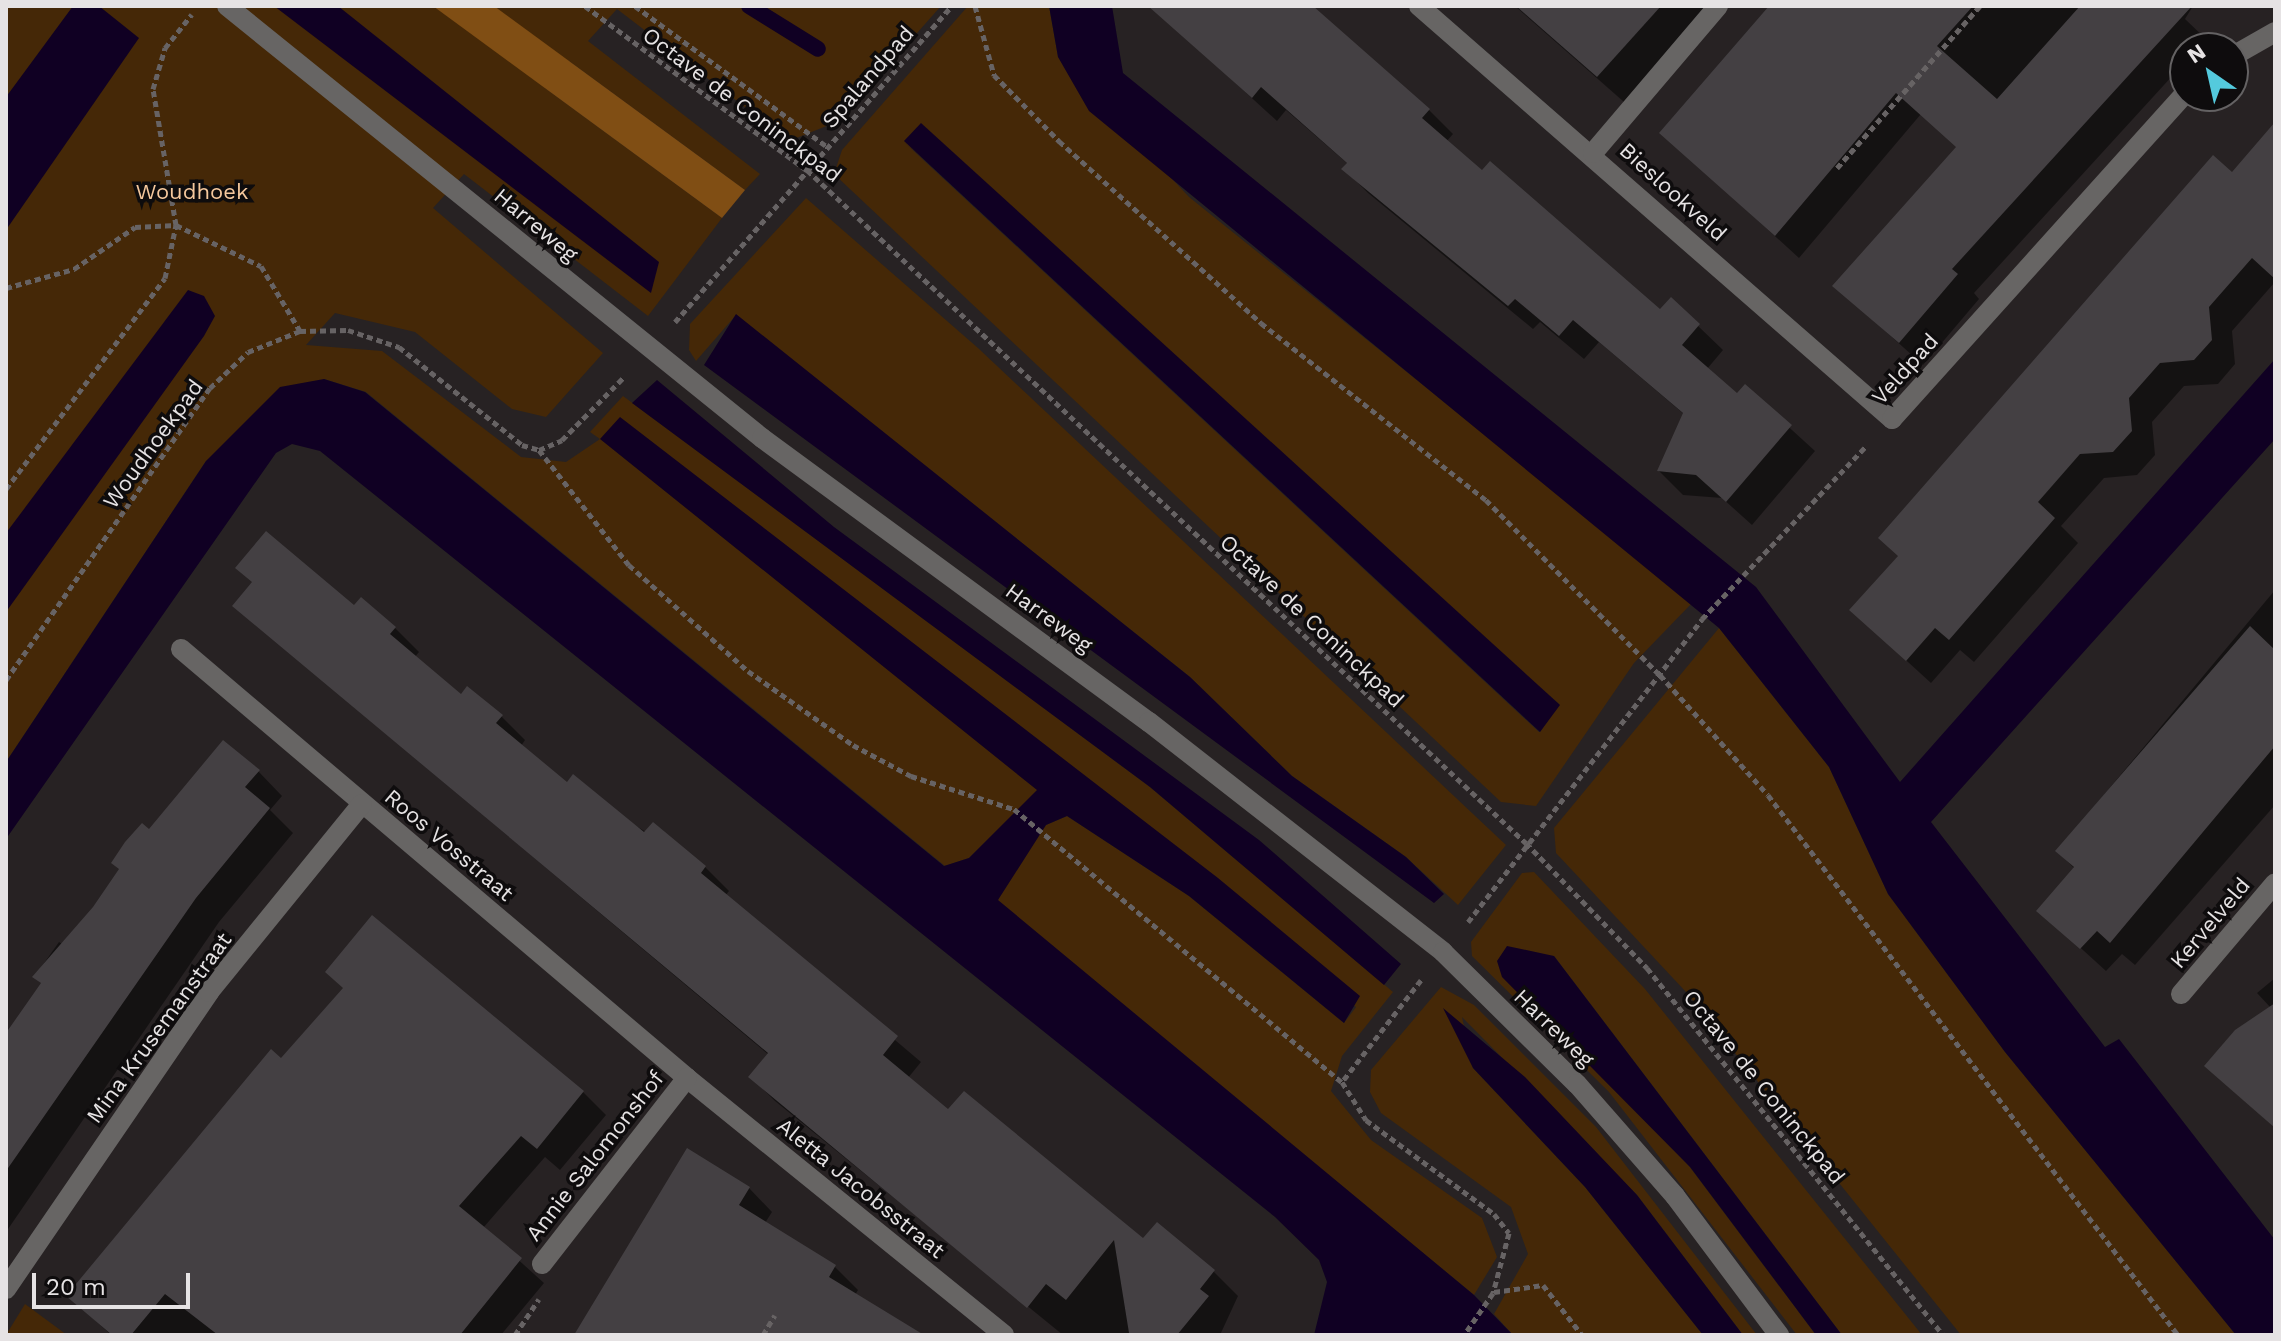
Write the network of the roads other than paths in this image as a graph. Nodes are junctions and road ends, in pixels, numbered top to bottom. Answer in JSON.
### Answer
{"nodes":[{"id":1,"x":227,"y":6,"type":"edge"},
{"id":2,"x":1419,"y":6,"type":"edge"},
{"id":3,"x":1718,"y":6,"type":"edge"},
{"id":4,"x":2275,"y":32,"type":"edge"},
{"id":5,"x":2249,"y":47,"type":"edge"},
{"id":6,"x":2169,"y":112,"type":"edge"},
{"id":7,"x":1593,"y":153,"type":"junction"},
{"id":8,"x":1892,"y":419,"type":"joint"},
{"id":9,"x":181,"y":649,"type":"dead end"},
{"id":10,"x":362,"y":804,"type":"junction"},
{"id":11,"x":2275,"y":883,"type":"edge"},
{"id":12,"x":2181,"y":994,"type":"dead end"},
{"id":13,"x":687,"y":1078,"type":"junction"},
{"id":14,"x":542,"y":1264,"type":"dead end"},
{"id":15,"x":6,"y":1289,"type":"edge"},
{"id":16,"x":1004,"y":1335,"type":"edge"},
{"id":17,"x":1779,"y":1335,"type":"edge"}],
"edges":[{"from":1,"to":17,"type":"street","name":"Harreweg"},
{"from":2,"to":7,"type":"street","name":"Bieslookveld"},
{"from":3,"to":7,"type":"street"},
{"from":4,"to":5,"type":"street"},
{"from":6,"to":8,"type":"street","name":"Veldpad"},
{"from":7,"to":8,"type":"street","name":"Bieslookveld"},
{"from":9,"to":10,"type":"street","name":"Roos Vosstraat"},
{"from":10,"to":13,"type":"street","name":"Roos Vosstraat"},
{"from":10,"to":15,"type":"street","name":"Mina Krusemanstraat"},
{"from":11,"to":12,"type":"street","name":"Kervelveld"},
{"from":13,"to":14,"type":"street","name":"Annie Salomonshof"},
{"from":13,"to":16,"type":"street","name":"Aletta Jacobsstraat"}]}
